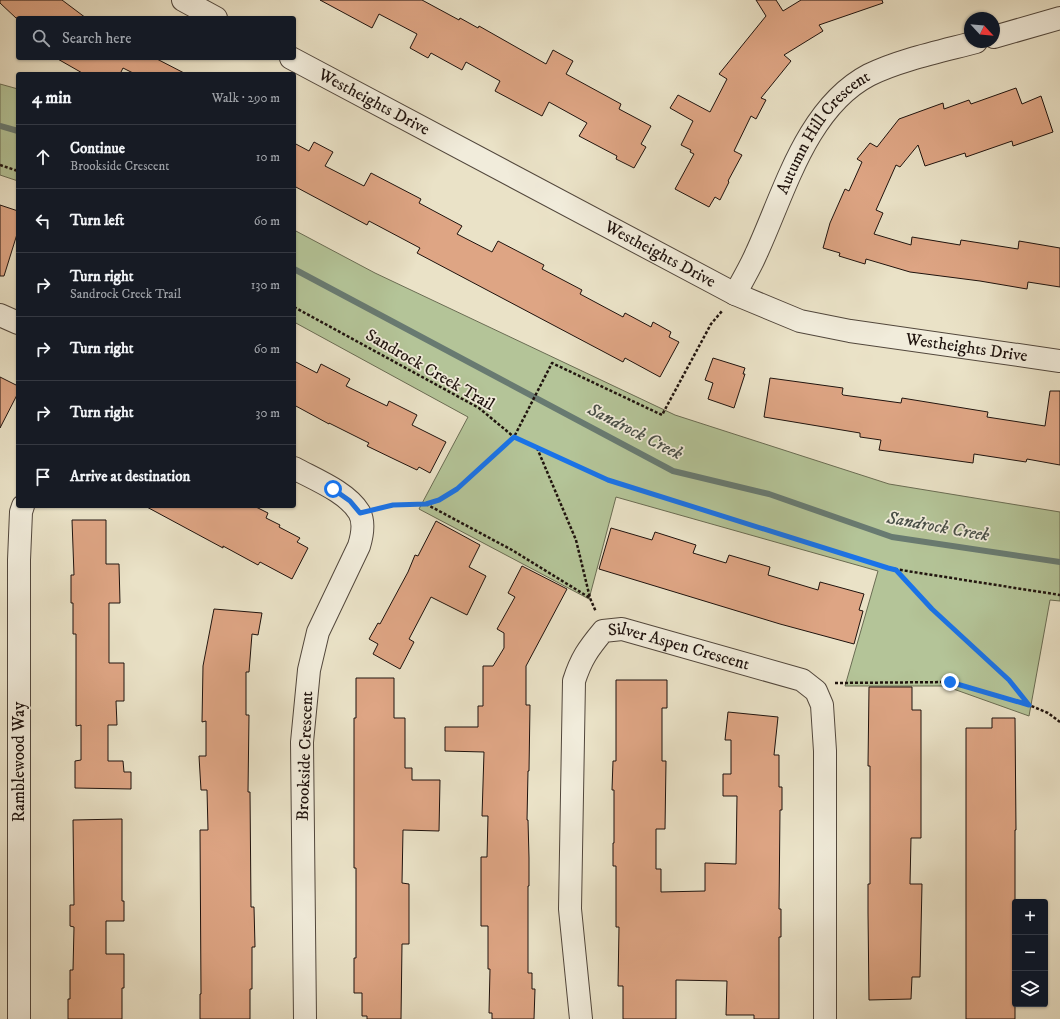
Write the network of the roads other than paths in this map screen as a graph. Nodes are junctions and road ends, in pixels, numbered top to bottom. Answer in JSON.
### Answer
{"nodes":[{"id":1,"x":183,"y":0,"type":"edge"},
{"id":2,"x":212,"y":16,"type":"edge"},
{"id":3,"x":1060,"y":18,"type":"edge"},
{"id":4,"x":1000,"y":35,"type":"edge"},
{"id":5,"x":964,"y":45,"type":"edge"},
{"id":6,"x":296,"y":60,"type":"edge"},
{"id":7,"x":735,"y":294,"type":"junction"},
{"id":8,"x":0,"y":314,"type":"edge"},
{"id":9,"x":16,"y":322,"type":"edge"},
{"id":10,"x":1060,"y":361,"type":"edge"},
{"id":11,"x":296,"y":469,"type":"edge"},
{"id":12,"x":22,"y":508,"type":"edge"},
{"id":13,"x":19,"y":1019,"type":"edge"},
{"id":14,"x":305,"y":1019,"type":"edge"},
{"id":15,"x":581,"y":1019,"type":"edge"},
{"id":16,"x":825,"y":1019,"type":"edge"}],
"edges":[{"from":1,"to":2,"type":"street"},
{"from":3,"to":4,"type":"street"},
{"from":5,"to":7,"type":"street","name":"Autumn Hill Crescent"},
{"from":6,"to":7,"type":"street","name":"Westheights Drive"},
{"from":7,"to":10,"type":"street","name":"Westheights Drive"},
{"from":8,"to":9,"type":"street"},
{"from":11,"to":14,"type":"street","name":"Brookside Crescent"},
{"from":12,"to":13,"type":"street","name":"Ramblewood Way"},
{"from":15,"to":16,"type":"street","name":"Silver Aspen Crescent"}]}
